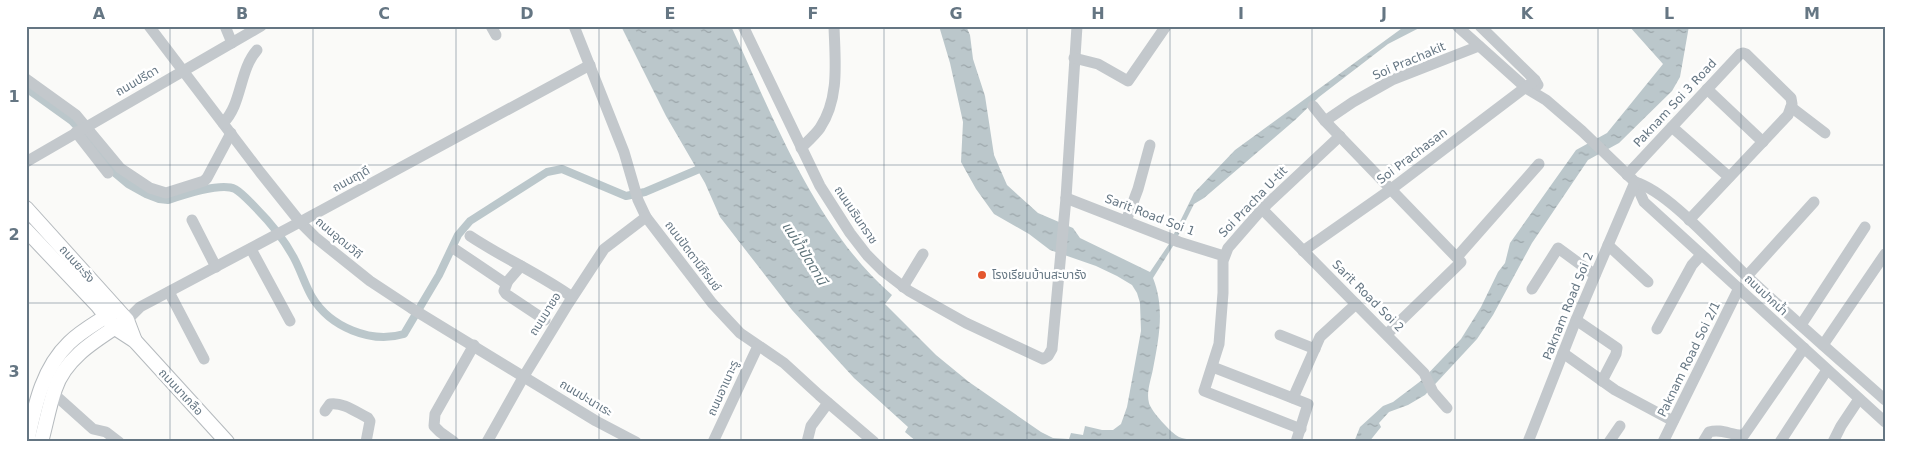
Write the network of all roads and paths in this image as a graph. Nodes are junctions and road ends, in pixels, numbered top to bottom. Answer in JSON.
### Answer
{"nodes":[{"id":1,"x":149,"y":26,"type":"edge"},
{"id":2,"x":225,"y":26,"type":"edge"},
{"id":3,"x":261,"y":26,"type":"edge"},
{"id":4,"x":574,"y":26,"type":"edge"},
{"id":5,"x":743,"y":26,"type":"edge"},
{"id":6,"x":834,"y":26,"type":"edge"},
{"id":7,"x":1077,"y":26,"type":"edge"},
{"id":8,"x":1166,"y":26,"type":"edge"},
{"id":9,"x":1457,"y":26,"type":"edge"},
{"id":10,"x":1480,"y":26,"type":"edge"},
{"id":11,"x":232,"y":43,"type":"junction"},
{"id":12,"x":1479,"y":46,"type":"junction"},
{"id":13,"x":257,"y":50,"type":"dead end"},
{"id":14,"x":1074,"y":58,"type":"junction"},
{"id":15,"x":590,"y":65,"type":"junction"},
{"id":16,"x":183,"y":71,"type":"junction"},
{"id":17,"x":26,"y":79,"type":"edge"},
{"id":18,"x":1535,"y":80,"type":"junction"},
{"id":19,"x":1526,"y":88,"type":"junction"},
{"id":20,"x":1707,"y":89,"type":"junction"},
{"id":21,"x":1546,"y":100,"type":"junction"},
{"id":22,"x":1312,"y":106,"type":"dead end"},
{"id":23,"x":1791,"y":107,"type":"junction"},
{"id":24,"x":1325,"y":121,"type":"junction"},
{"id":25,"x":223,"y":123,"type":"junction"},
{"id":26,"x":1672,"y":127,"type":"junction"},
{"id":27,"x":81,"y":129,"type":"junction"},
{"id":28,"x":231,"y":133,"type":"junction"},
{"id":29,"x":1825,"y":133,"type":"dead end"},
{"id":30,"x":1340,"y":136,"type":"junction"},
{"id":31,"x":1763,"y":142,"type":"junction"},
{"id":32,"x":1150,"y":145,"type":"dead end"},
{"id":33,"x":801,"y":148,"type":"junction"},
{"id":34,"x":26,"y":162,"type":"edge"},
{"id":35,"x":1539,"y":164,"type":"dead end"},
{"id":36,"x":108,"y":173,"type":"dead end"},
{"id":37,"x":1728,"y":177,"type":"junction"},
{"id":38,"x":1631,"y":178,"type":"junction"},
{"id":39,"x":1390,"y":190,"type":"junction"},
{"id":40,"x":1066,"y":198,"type":"junction"},
{"id":41,"x":1814,"y":202,"type":"dead end"},
{"id":42,"x":26,"y":208,"type":"edge"},
{"id":43,"x":1262,"y":209,"type":"junction"},
{"id":44,"x":646,"y":217,"type":"junction"},
{"id":45,"x":192,"y":220,"type":"dead end"},
{"id":46,"x":1689,"y":220,"type":"junction"},
{"id":47,"x":1126,"y":221,"type":"junction"},
{"id":48,"x":300,"y":222,"type":"junction"},
{"id":49,"x":1864,"y":227,"type":"dead end"},
{"id":50,"x":26,"y":230,"type":"edge"},
{"id":51,"x":470,"y":236,"type":"dead end"},
{"id":52,"x":1608,"y":245,"type":"junction"},
{"id":53,"x":251,"y":249,"type":"junction"},
{"id":54,"x":456,"y":250,"type":"dead end"},
{"id":55,"x":1303,"y":251,"type":"junction"},
{"id":56,"x":923,"y":254,"type":"dead end"},
{"id":57,"x":1885,"y":254,"type":"edge"},
{"id":58,"x":1702,"y":255,"type":"junction"},
{"id":59,"x":1224,"y":256,"type":"junction"},
{"id":60,"x":1459,"y":260,"type":"junction"},
{"id":61,"x":521,"y":266,"type":"junction"},
{"id":62,"x":216,"y":267,"type":"junction"},
{"id":63,"x":1595,"y":275,"type":"junction"},
{"id":64,"x":1747,"y":276,"type":"junction"},
{"id":65,"x":1648,"y":282,"type":"dead end"},
{"id":66,"x":507,"y":283,"type":"junction"},
{"id":67,"x":903,"y":287,"type":"junction"},
{"id":68,"x":1739,"y":288,"type":"junction"},
{"id":69,"x":1532,"y":289,"type":"dead end"},
{"id":70,"x":169,"y":292,"type":"junction"},
{"id":71,"x":572,"y":297,"type":"junction"},
{"id":72,"x":1356,"y":304,"type":"junction"},
{"id":73,"x":112,"y":313,"type":"junction"},
{"id":74,"x":545,"y":320,"type":"dead end"},
{"id":75,"x":1576,"y":320,"type":"junction"},
{"id":76,"x":290,"y":322,"type":"dead end"},
{"id":77,"x":121,"y":324,"type":"junction"},
{"id":78,"x":1801,"y":325,"type":"junction"},
{"id":79,"x":1657,"y":329,"type":"dead end"},
{"id":80,"x":1387,"y":334,"type":"junction"},
{"id":81,"x":1280,"y":335,"type":"dead end"},
{"id":82,"x":474,"y":345,"type":"junction"},
{"id":83,"x":1823,"y":345,"type":"junction"},
{"id":84,"x":758,"y":346,"type":"junction"},
{"id":85,"x":1804,"y":348,"type":"junction"},
{"id":86,"x":1315,"y":349,"type":"junction"},
{"id":87,"x":1563,"y":354,"type":"junction"},
{"id":88,"x":204,"y":359,"type":"dead end"},
{"id":89,"x":1847,"y":366,"type":"junction"},
{"id":90,"x":1213,"y":367,"type":"junction"},
{"id":91,"x":1827,"y":370,"type":"junction"},
{"id":92,"x":524,"y":376,"type":"junction"},
{"id":93,"x":1837,"y":379,"type":"junction"},
{"id":94,"x":1602,"y":381,"type":"junction"},
{"id":95,"x":54,"y":394,"type":"junction"},
{"id":96,"x":1293,"y":398,"type":"junction"},
{"id":97,"x":1859,"y":399,"type":"junction"},
{"id":98,"x":1885,"y":400,"type":"edge"},
{"id":99,"x":828,"y":403,"type":"junction"},
{"id":100,"x":1447,"y":408,"type":"dead end"},
{"id":101,"x":325,"y":411,"type":"dead end"},
{"id":102,"x":1673,"y":421,"type":"junction"},
{"id":103,"x":1885,"y":422,"type":"edge"},
{"id":104,"x":1620,"y":426,"type":"dead end"},
{"id":105,"x":1300,"y":429,"type":"junction"},
{"id":106,"x":718,"y":440,"type":"edge"},
{"id":107,"x":27,"y":442,"type":"edge"},
{"id":108,"x":41,"y":442,"type":"edge"},
{"id":109,"x":119,"y":442,"type":"edge"},
{"id":110,"x":227,"y":442,"type":"edge"},
{"id":111,"x":366,"y":442,"type":"edge"},
{"id":112,"x":454,"y":442,"type":"edge"},
{"id":113,"x":487,"y":442,"type":"edge"},
{"id":114,"x":636,"y":442,"type":"edge"},
{"id":115,"x":807,"y":442,"type":"edge"},
{"id":116,"x":874,"y":442,"type":"edge"},
{"id":117,"x":1296,"y":442,"type":"edge"},
{"id":118,"x":1528,"y":442,"type":"edge"},
{"id":119,"x":1609,"y":442,"type":"edge"},
{"id":120,"x":1663,"y":442,"type":"edge"},
{"id":121,"x":1703,"y":442,"type":"edge"},
{"id":122,"x":1780,"y":442,"type":"edge"},
{"id":123,"x":1833,"y":442,"type":"edge"}],
"edges":[{"from":1,"to":16,"type":"street","name":"ถนนอุดมวิถี"},
{"from":2,"to":11,"type":"street"},
{"from":3,"to":11,"type":"street","name":"ถนนปรีดา"},
{"from":4,"to":15,"type":"street","name":"ถนนปัตตานีภิรมย์"},
{"from":5,"to":33,"type":"street","name":"ถนนนรินทราช"},
{"from":6,"to":33,"type":"street"},
{"from":7,"to":14,"type":"street"},
{"from":8,"to":14,"type":"street"},
{"from":9,"to":12,"type":"street","name":"ถนนปากน้ำ"},
{"from":10,"to":18,"type":"street","name":"ถนนปากน้ำ"},
{"from":11,"to":16,"type":"street","name":"ถนนปรีดา"},
{"from":12,"to":19,"type":"street","name":"ถนนปากน้ำ"},
{"from":12,"to":24,"type":"street","name":"Soi Prachakit"},
{"from":13,"to":25,"type":"street"},
{"from":14,"to":40,"type":"street"},
{"from":15,"to":44,"type":"street","name":"ถนนปัตตานีภิรมย์"},
{"from":15,"to":48,"type":"street","name":"ถนนฤๅดี"},
{"from":16,"to":25,"type":"street","name":"ถนนอุดมวิถี"},
{"from":16,"to":27,"type":"street","name":"ถนนปรีดา"},
{"from":17,"to":27,"type":"street"},
{"from":18,"to":19,"type":"street","name":"Soi Prachasan"},
{"from":18,"to":21,"type":"street","name":"ถนนปากน้ำ"},
{"from":19,"to":21,"type":"street","name":"ถนนปากน้ำ"},
{"from":19,"to":39,"type":"street","name":"Soi Prachasan"},
{"from":20,"to":23,"type":"street","name":"Paknam Soi 3 Road"},
{"from":20,"to":26,"type":"street","name":"Paknam Soi 3 Road"},
{"from":20,"to":31,"type":"street"},
{"from":21,"to":38,"type":"street","name":"ถนนปากน้ำ"},
{"from":22,"to":24,"type":"street"},
{"from":23,"to":29,"type":"street"},
{"from":23,"to":31,"type":"street"},
{"from":24,"to":30,"type":"street"},
{"from":25,"to":28,"type":"street","name":"ถนนอุดมวิถี"},
{"from":26,"to":37,"type":"street"},
{"from":26,"to":38,"type":"street","name":"Paknam Soi 3 Road"},
{"from":27,"to":28,"type":"street"},
{"from":27,"to":34,"type":"street","name":"ถนนปรีดา"},
{"from":27,"to":36,"type":"street"},
{"from":28,"to":48,"type":"street","name":"ถนนอุดมวิถี"},
{"from":30,"to":39,"type":"street"},
{"from":30,"to":43,"type":"street","name":"Soi Pracha U-tit"},
{"from":31,"to":37,"type":"street"},
{"from":32,"to":47,"type":"street"},
{"from":33,"to":67,"type":"street","name":"ถนนนรินทราช"},
{"from":35,"to":60,"type":"street"},
{"from":37,"to":46,"type":"street"},
{"from":38,"to":46,"type":"street","name":"ถนนปากน้ำ"},
{"from":38,"to":52,"type":"street","name":"Paknam Road Soi 2"},
{"from":38,"to":58,"type":"street","name":"ถนนปากน้ำ"},
{"from":39,"to":55,"type":"street","name":"Soi Prachasan"},
{"from":39,"to":60,"type":"street"},
{"from":40,"to":47,"type":"street","name":"Sarit Road Soi 1"},
{"from":40,"to":67,"type":"street","name":"ถนนนรินทราช"},
{"from":41,"to":64,"type":"street"},
{"from":42,"to":73,"type":"main road","name":"ถนนยะรัง"},
{"from":43,"to":55,"type":"street","name":"Sarit Road Soi 2"},
{"from":43,"to":59,"type":"street","name":"Soi Pracha U-tit"},
{"from":44,"to":71,"type":"street","name":"ถนนมายอ"},
{"from":44,"to":84,"type":"street","name":"ถนนปัตตานีภิรมย์"},
{"from":45,"to":62,"type":"street"},
{"from":46,"to":64,"type":"street","name":"ถนนปากน้ำ"},
{"from":47,"to":59,"type":"street","name":"Sarit Road Soi 1"},
{"from":48,"to":53,"type":"street","name":"ถนนฤๅดี"},
{"from":48,"to":82,"type":"street","name":"ถนนอุดมวิถี"},
{"from":49,"to":78,"type":"street"},
{"from":50,"to":73,"type":"main road","name":"ถนนยะรัง"},
{"from":51,"to":61,"type":"street"},
{"from":52,"to":63,"type":"street","name":"Paknam Road Soi 2"},
{"from":52,"to":65,"type":"street"},
{"from":53,"to":62,"type":"street","name":"ถนนฤๅดี"},
{"from":53,"to":76,"type":"street"},
{"from":54,"to":66,"type":"street"},
{"from":55,"to":72,"type":"street","name":"Sarit Road Soi 2"},
{"from":56,"to":67,"type":"street"},
{"from":57,"to":83,"type":"street"},
{"from":58,"to":68,"type":"street","name":"ถนนปากน้ำ"},
{"from":58,"to":79,"type":"street"},
{"from":59,"to":90,"type":"street","name":"Soi Pracha U-tit"},
{"from":60,"to":80,"type":"street"},
{"from":61,"to":66,"type":"street"},
{"from":61,"to":71,"type":"street"},
{"from":62,"to":70,"type":"street","name":"ถนนฤๅดี"},
{"from":63,"to":69,"type":"street"},
{"from":63,"to":75,"type":"street","name":"Paknam Road Soi 2"},
{"from":64,"to":78,"type":"street","name":"ถนนปากน้ำ"},
{"from":66,"to":74,"type":"street"},
{"from":68,"to":85,"type":"street","name":"ถนนปากน้ำ"},
{"from":68,"to":102,"type":"street","name":"Paknam Road Soi 2/1"},
{"from":70,"to":77,"type":"street","name":"ถนนฤๅดี"},
{"from":70,"to":88,"type":"street"},
{"from":71,"to":92,"type":"street","name":"ถนนมายอ"},
{"from":72,"to":80,"type":"street","name":"Sarit Road Soi 2"},
{"from":72,"to":86,"type":"street"},
{"from":73,"to":77,"type":"main road","name":"ถนนยะรัง"},
{"from":73,"to":107,"type":"main road"},
{"from":75,"to":87,"type":"street","name":"Paknam Road Soi 2"},
{"from":75,"to":94,"type":"street"},
{"from":77,"to":95,"type":"main road"},
{"from":77,"to":110,"type":"main road","name":"ถนนนาเกลือ"},
{"from":78,"to":83,"type":"street","name":"ถนนปากน้ำ"},
{"from":80,"to":100,"type":"street","name":"Sarit Road Soi 2"},
{"from":81,"to":86,"type":"street"},
{"from":82,"to":92,"type":"street","name":"ถนนอุดมวิถี"},
{"from":82,"to":112,"type":"street"},
{"from":83,"to":89,"type":"street","name":"ถนนปากน้ำ"},
{"from":84,"to":99,"type":"street","name":"ถนนปัตตานีภิรมย์"},
{"from":84,"to":106,"type":"street","name":"ถนนอาเนาะรู"},
{"from":85,"to":91,"type":"street","name":"ถนนปากน้ำ"},
{"from":85,"to":121,"type":"street"},
{"from":86,"to":96,"type":"street"},
{"from":87,"to":94,"type":"street"},
{"from":87,"to":118,"type":"street","name":"Paknam Road Soi 2"},
{"from":89,"to":93,"type":"street"},
{"from":89,"to":98,"type":"street","name":"ถนนปากน้ำ"},
{"from":90,"to":96,"type":"street"},
{"from":90,"to":105,"type":"street","name":"Soi Pracha U-tit"},
{"from":91,"to":93,"type":"street","name":"ถนนปากน้ำ"},
{"from":91,"to":122,"type":"street"},
{"from":92,"to":113,"type":"street","name":"ถนนมายอ"},
{"from":92,"to":114,"type":"street","name":"ถนนปะนาเระ"},
{"from":93,"to":97,"type":"street","name":"ถนนปากน้ำ"},
{"from":94,"to":102,"type":"street"},
{"from":95,"to":108,"type":"main road"},
{"from":95,"to":109,"type":"street"},
{"from":96,"to":105,"type":"street"},
{"from":97,"to":103,"type":"street","name":"ถนนปากน้ำ"},
{"from":97,"to":123,"type":"street"},
{"from":99,"to":115,"type":"street"},
{"from":99,"to":116,"type":"street","name":"ถนนปัตตานีภิรมย์"},
{"from":101,"to":111,"type":"street"},
{"from":102,"to":120,"type":"street","name":"Paknam Road Soi 2/1"},
{"from":104,"to":119,"type":"street"},
{"from":105,"to":117,"type":"street"}]}
